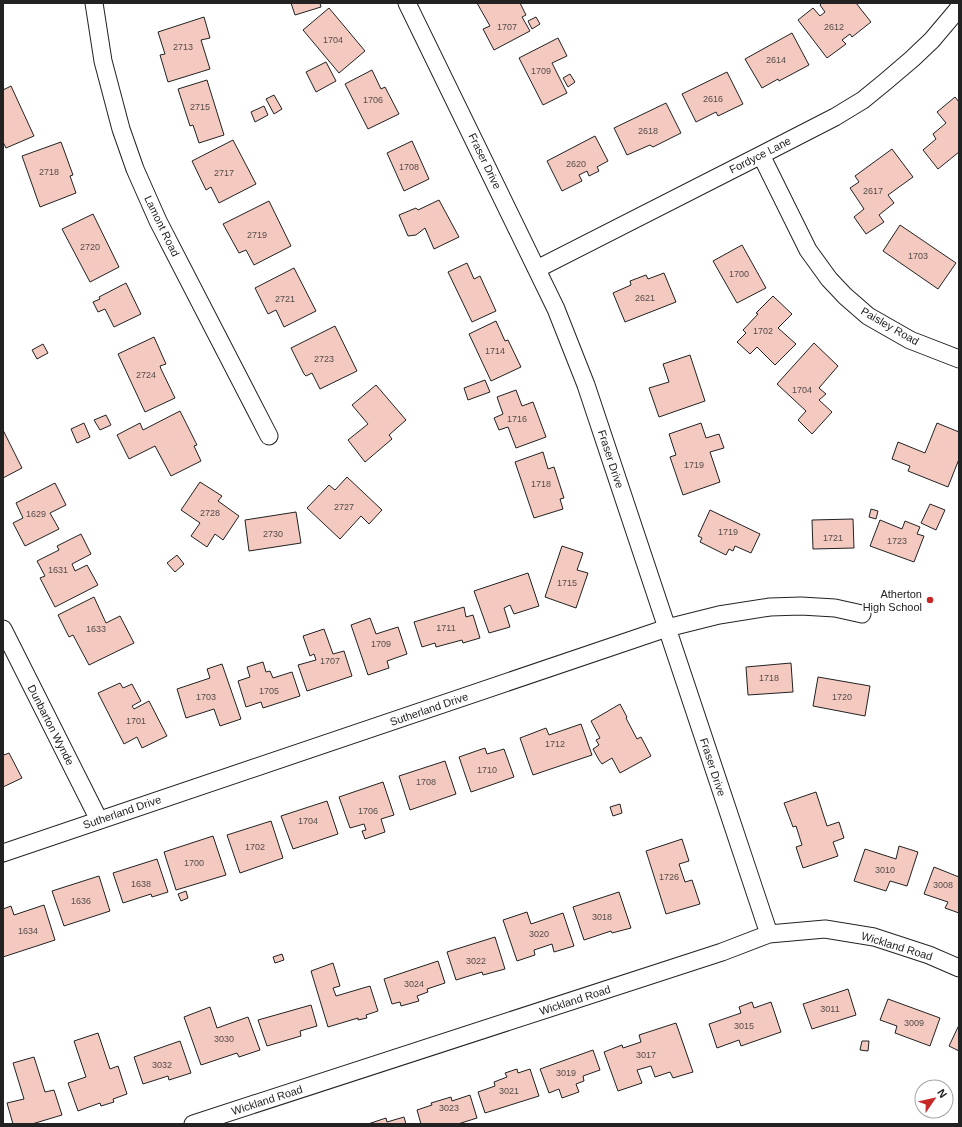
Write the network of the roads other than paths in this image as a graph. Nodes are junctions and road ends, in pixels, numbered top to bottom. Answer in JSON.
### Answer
{"nodes":[{"id":1,"x":94,"y":3,"type":"edge"},
{"id":2,"x":407,"y":3,"type":"edge"},
{"id":3,"x":959,"y":8,"type":"edge"},
{"id":4,"x":761,"y":155,"type":"junction"},
{"id":5,"x":538,"y":269,"type":"junction"},
{"id":6,"x":959,"y":359,"type":"edge"},
{"id":7,"x":269,"y":436,"type":"dead end"},
{"id":8,"x":862,"y":614,"type":"dead end"},
{"id":9,"x":667,"y":628,"type":"junction"},
{"id":10,"x":3,"y":629,"type":"edge"},
{"id":11,"x":99,"y":820,"type":"junction"},
{"id":12,"x":3,"y":853,"type":"edge"},
{"id":13,"x":769,"y":934,"type":"junction"},
{"id":14,"x":959,"y":968,"type":"edge"},
{"id":15,"x":193,"y":1124,"type":"edge"}],
"edges":[{"from":1,"to":7,"type":"street","name":"Lamont Road"},
{"from":2,"to":5,"type":"street","name":"Fraser Drive"},
{"from":3,"to":4,"type":"street","name":"Fordyce Lane"},
{"from":4,"to":5,"type":"street","name":"Fordyce Lane"},
{"from":4,"to":6,"type":"street","name":"Paisley Road"},
{"from":5,"to":9,"type":"street","name":"Fraser Drive"},
{"from":8,"to":9,"type":"street","name":"Sutherland Drive"},
{"from":9,"to":11,"type":"street","name":"Sutherland Drive"},
{"from":9,"to":13,"type":"street","name":"Fraser Drive"},
{"from":10,"to":11,"type":"street","name":"Dunbarton Wynde"},
{"from":11,"to":12,"type":"street","name":"Sutherland Drive"},
{"from":13,"to":14,"type":"street","name":"Wickland Road"},
{"from":13,"to":15,"type":"street","name":"Wickland Road"}]}
